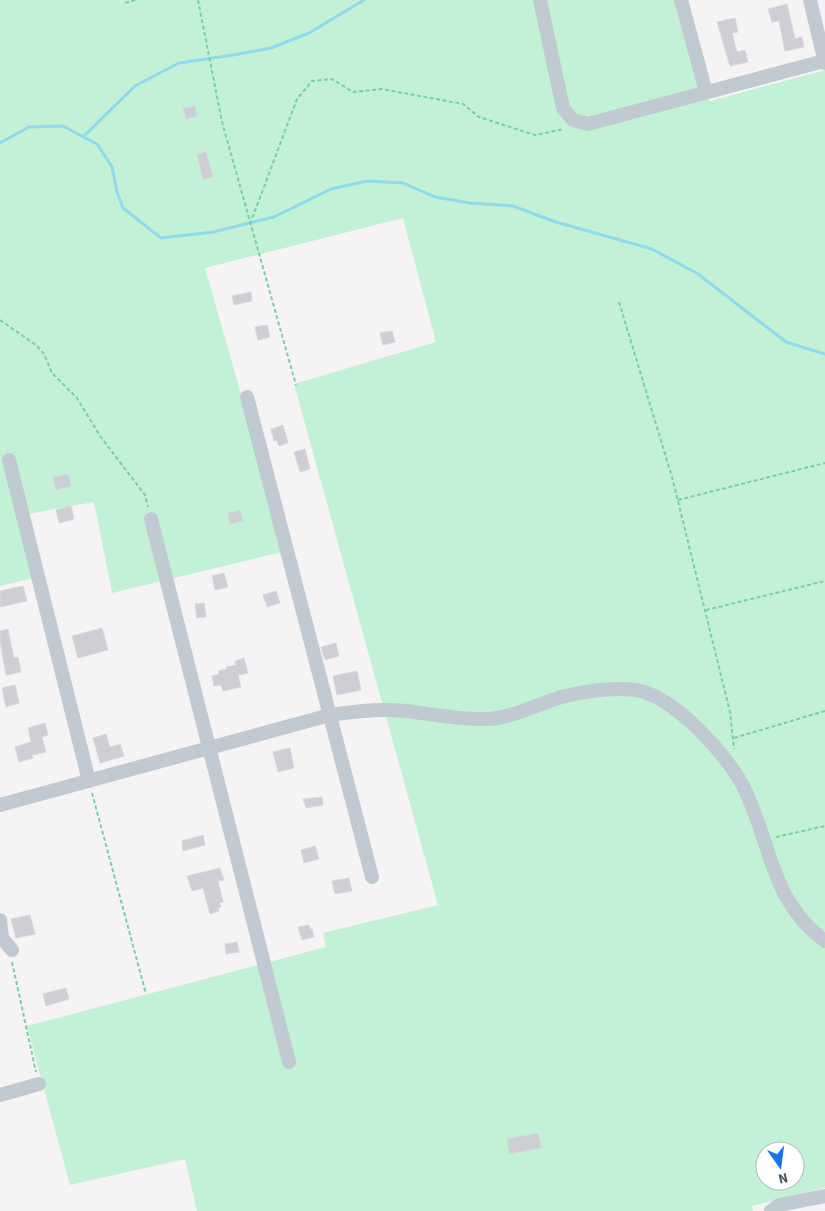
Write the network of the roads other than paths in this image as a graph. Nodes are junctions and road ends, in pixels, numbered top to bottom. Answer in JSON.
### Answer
{"nodes":[{"id":1,"x":540,"y":0,"type":"edge"},
{"id":2,"x":681,"y":0,"type":"edge"},
{"id":3,"x":810,"y":0,"type":"edge"},
{"id":4,"x":825,"y":62,"type":"edge"},
{"id":5,"x":706,"y":92,"type":"junction"},
{"id":6,"x":247,"y":397,"type":"dead end"},
{"id":7,"x":9,"y":460,"type":"dead end"},
{"id":8,"x":151,"y":519,"type":"road end"},
{"id":9,"x":330,"y":716,"type":"junction"},
{"id":10,"x":210,"y":748,"type":"junction"},
{"id":11,"x":89,"y":781,"type":"junction"},
{"id":12,"x":0,"y":804,"type":"edge"},
{"id":13,"x":372,"y":876,"type":"dead end"},
{"id":14,"x":0,"y":920,"type":"edge"},
{"id":15,"x":825,"y":941,"type":"edge"},
{"id":16,"x":12,"y":950,"type":"road end"},
{"id":17,"x":289,"y":1062,"type":"dead end"},
{"id":18,"x":38,"y":1084,"type":"road end"},
{"id":19,"x":0,"y":1096,"type":"edge"},
{"id":20,"x":825,"y":1196,"type":"edge"},
{"id":21,"x":771,"y":1211,"type":"edge"}],
"edges":[{"from":1,"to":5,"type":"street"},
{"from":2,"to":5,"type":"street"},
{"from":3,"to":4,"type":"street"},
{"from":4,"to":5,"type":"street"},
{"from":6,"to":9,"type":"street"},
{"from":7,"to":11,"type":"street"},
{"from":8,"to":10,"type":"street"},
{"from":9,"to":10,"type":"street"},
{"from":9,"to":13,"type":"street"},
{"from":9,"to":15,"type":"street"},
{"from":10,"to":11,"type":"street"},
{"from":10,"to":17,"type":"street"},
{"from":11,"to":12,"type":"street"},
{"from":14,"to":16,"type":"street"},
{"from":18,"to":19,"type":"street"},
{"from":20,"to":21,"type":"street"}]}
